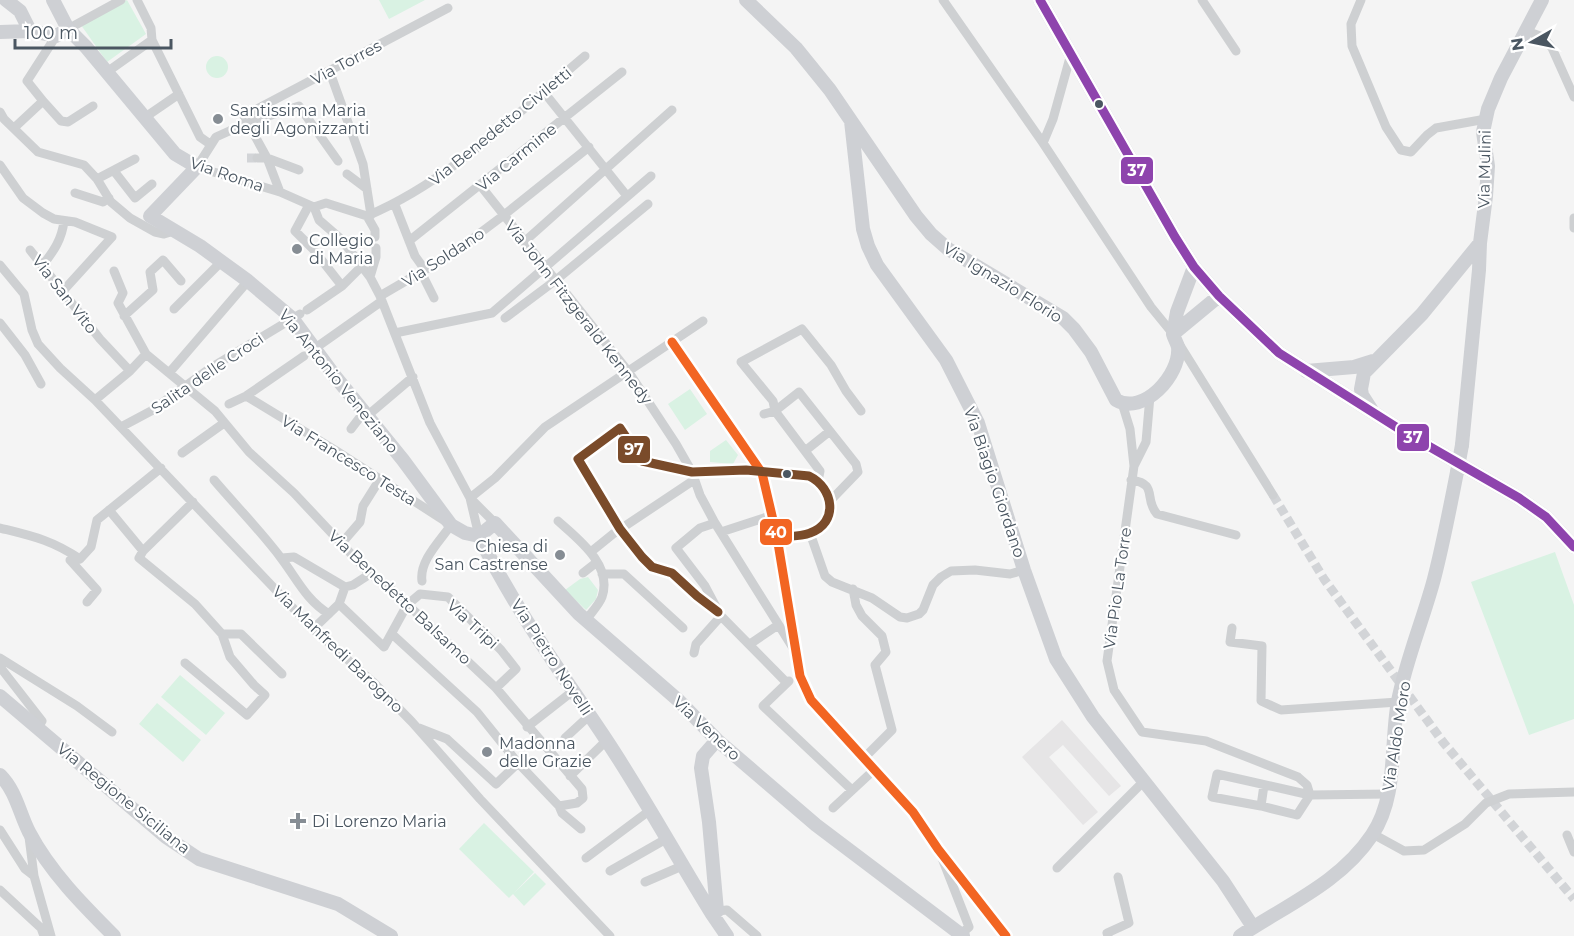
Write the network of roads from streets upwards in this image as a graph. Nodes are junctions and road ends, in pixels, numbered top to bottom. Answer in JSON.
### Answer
{"nodes":[{"id":1,"x":6,"y":0,"type":"edge"},
{"id":2,"x":53,"y":0,"type":"edge"},
{"id":3,"x":121,"y":0,"type":"edge"},
{"id":4,"x":137,"y":0,"type":"edge"},
{"id":5,"x":746,"y":0,"type":"edge"},
{"id":6,"x":943,"y":0,"type":"edge"},
{"id":7,"x":1040,"y":0,"type":"edge"},
{"id":8,"x":1202,"y":0,"type":"edge"},
{"id":9,"x":1361,"y":0,"type":"edge"},
{"id":10,"x":1542,"y":0,"type":"edge"},
{"id":11,"x":448,"y":8,"type":"dead end"},
{"id":12,"x":68,"y":29,"type":"junction"},
{"id":13,"x":0,"y":32,"type":"edge"},
{"id":14,"x":30,"y":32,"type":"junction"},
{"id":15,"x":1526,"y":32,"type":"junction"},
{"id":16,"x":56,"y":36,"type":"junction"},
{"id":17,"x":152,"y":40,"type":"junction"},
{"id":18,"x":1236,"y":51,"type":"dead end"},
{"id":19,"x":1071,"y":54,"type":"junction"},
{"id":20,"x":585,"y":56,"type":"dead end"},
{"id":21,"x":107,"y":72,"type":"junction"},
{"id":22,"x":622,"y":72,"type":"dead end"},
{"id":23,"x":332,"y":78,"type":"dead end"},
{"id":24,"x":543,"y":91,"type":"junction"},
{"id":25,"x":178,"y":94,"type":"junction"},
{"id":26,"x":1574,"y":97,"type":"edge"},
{"id":27,"x":43,"y":101,"type":"junction"},
{"id":28,"x":93,"y":106,"type":"dead end"},
{"id":29,"x":672,"y":110,"type":"dead end"},
{"id":30,"x":0,"y":112,"type":"edge"},
{"id":31,"x":144,"y":117,"type":"junction"},
{"id":32,"x":565,"y":118,"type":"junction"},
{"id":33,"x":245,"y":119,"type":"junction"},
{"id":34,"x":1486,"y":119,"type":"junction"},
{"id":35,"x":851,"y":121,"type":"junction"},
{"id":36,"x":14,"y":128,"type":"junction"},
{"id":37,"x":1043,"y":143,"type":"junction"},
{"id":38,"x":210,"y":144,"type":"junction"},
{"id":39,"x":589,"y":147,"type":"junction"},
{"id":40,"x":257,"y":158,"type":"tunnel mouth"},
{"id":41,"x":267,"y":158,"type":"junction"},
{"id":42,"x":877,"y":158,"type":"junction"},
{"id":43,"x":135,"y":159,"type":"dead end"},
{"id":44,"x":338,"y":161,"type":"dead end"},
{"id":45,"x":0,"y":165,"type":"edge"},
{"id":46,"x":196,"y":167,"type":"junction"},
{"id":47,"x":606,"y":169,"type":"junction"},
{"id":48,"x":299,"y":170,"type":"dead end"},
{"id":49,"x":114,"y":171,"type":"junction"},
{"id":50,"x":347,"y":174,"type":"dead end"},
{"id":51,"x":651,"y":176,"type":"dead end"},
{"id":52,"x":97,"y":179,"type":"junction"},
{"id":53,"x":857,"y":179,"type":"junction"},
{"id":54,"x":152,"y":184,"type":"dead end"},
{"id":55,"x":480,"y":185,"type":"junction"},
{"id":56,"x":367,"y":189,"type":"junction"},
{"id":57,"x":280,"y":192,"type":"junction"},
{"id":58,"x":75,"y":193,"type":"dead end"},
{"id":59,"x":627,"y":196,"type":"junction"},
{"id":60,"x":109,"y":198,"type":"junction"},
{"id":61,"x":648,"y":204,"type":"dead end"},
{"id":62,"x":395,"y":205,"type":"junction"},
{"id":63,"x":312,"y":206,"type":"junction"},
{"id":64,"x":369,"y":215,"type":"junction"},
{"id":65,"x":504,"y":215,"type":"junction"},
{"id":66,"x":1574,"y":218,"type":"edge"},
{"id":67,"x":64,"y":221,"type":"junction"},
{"id":68,"x":1574,"y":228,"type":"edge"},
{"id":69,"x":174,"y":231,"type":"junction"},
{"id":70,"x":375,"y":237,"type":"dead end"},
{"id":71,"x":409,"y":241,"type":"junction"},
{"id":72,"x":524,"y":242,"type":"junction"},
{"id":73,"x":1479,"y":243,"type":"junction"},
{"id":74,"x":376,"y":248,"type":"dead end"},
{"id":75,"x":30,"y":250,"type":"dead end"},
{"id":76,"x":221,"y":262,"type":"junction"},
{"id":77,"x":0,"y":265,"type":"edge"},
{"id":78,"x":42,"y":266,"type":"junction"},
{"id":79,"x":362,"y":266,"type":"junction"},
{"id":80,"x":1194,"y":267,"type":"junction"},
{"id":81,"x":546,"y":269,"type":"junction"},
{"id":82,"x":114,"y":271,"type":"dead end"},
{"id":83,"x":423,"y":271,"type":"junction"},
{"id":84,"x":370,"y":277,"type":"junction"},
{"id":85,"x":556,"y":280,"type":"junction"},
{"id":86,"x":181,"y":281,"type":"dead end"},
{"id":87,"x":248,"y":281,"type":"junction"},
{"id":88,"x":342,"y":286,"type":"junction"},
{"id":89,"x":62,"y":292,"type":"junction"},
{"id":90,"x":1219,"y":296,"type":"junction"},
{"id":91,"x":434,"y":298,"type":"dead end"},
{"id":92,"x":381,"y":299,"type":"junction"},
{"id":93,"x":174,"y":309,"type":"dead end"},
{"id":94,"x":300,"y":314,"type":"junction"},
{"id":95,"x":124,"y":316,"type":"junction"},
{"id":96,"x":505,"y":318,"type":"dead end"},
{"id":97,"x":703,"y":321,"type":"dead end"},
{"id":98,"x":0,"y":323,"type":"edge"},
{"id":99,"x":395,"y":333,"type":"junction"},
{"id":100,"x":1173,"y":334,"type":"junction"},
{"id":101,"x":672,"y":342,"type":"junction"},
{"id":102,"x":309,"y":352,"type":"junction"},
{"id":103,"x":146,"y":354,"type":"junction"},
{"id":104,"x":1359,"y":370,"type":"junction"},
{"id":105,"x":130,"y":371,"type":"junction"},
{"id":106,"x":628,"y":371,"type":"junction"},
{"id":107,"x":1306,"y":371,"type":"junction"},
{"id":108,"x":169,"y":373,"type":"junction"},
{"id":109,"x":413,"y":377,"type":"junction"},
{"id":110,"x":41,"y":384,"type":"dead end"},
{"id":111,"x":184,"y":386,"type":"junction"},
{"id":112,"x":1330,"y":387,"type":"junction"},
{"id":113,"x":246,"y":396,"type":"junction"},
{"id":114,"x":1150,"y":396,"type":"junction"},
{"id":115,"x":95,"y":400,"type":"junction"},
{"id":116,"x":1122,"y":403,"type":"junction"},
{"id":117,"x":229,"y":404,"type":"dead end"},
{"id":118,"x":775,"y":411,"type":"junction"},
{"id":119,"x":861,"y":411,"type":"dead end"},
{"id":120,"x":1372,"y":411,"type":"junction"},
{"id":121,"x":365,"y":414,"type":"junction"},
{"id":122,"x":764,"y":414,"type":"dead end"},
{"id":123,"x":629,"y":421,"type":"dead end"},
{"id":124,"x":224,"y":423,"type":"junction"},
{"id":125,"x":121,"y":428,"type":"junction"},
{"id":126,"x":620,"y":428,"type":"junction"},
{"id":127,"x":351,"y":429,"type":"dead end"},
{"id":128,"x":830,"y":431,"type":"junction"},
{"id":129,"x":805,"y":451,"type":"junction"},
{"id":130,"x":182,"y":453,"type":"dead end"},
{"id":131,"x":1134,"y":466,"type":"junction"},
{"id":132,"x":161,"y":468,"type":"junction"},
{"id":133,"x":762,"y":473,"type":"junction"},
{"id":134,"x":693,"y":476,"type":"junction"},
{"id":135,"x":380,"y":479,"type":"junction"},
{"id":136,"x":214,"y":480,"type":"dead end"},
{"id":137,"x":818,"y":480,"type":"junction"},
{"id":138,"x":1131,"y":480,"type":"junction"},
{"id":139,"x":1273,"y":495,"type":"tunnel mouth"},
{"id":140,"x":470,"y":498,"type":"junction"},
{"id":141,"x":831,"y":500,"type":"junction"},
{"id":142,"x":193,"y":502,"type":"junction"},
{"id":143,"x":112,"y":507,"type":"junction"},
{"id":144,"x":773,"y":515,"type":"junction"},
{"id":145,"x":558,"y":521,"type":"dead end"},
{"id":146,"x":495,"y":523,"type":"junction"},
{"id":147,"x":715,"y":523,"type":"junction"},
{"id":148,"x":451,"y":525,"type":"junction"},
{"id":149,"x":0,"y":528,"type":"edge"},
{"id":150,"x":620,"y":529,"type":"junction"},
{"id":151,"x":721,"y":532,"type":"junction"},
{"id":152,"x":810,"y":533,"type":"junction"},
{"id":153,"x":1236,"y":535,"type":"dead end"},
{"id":154,"x":479,"y":537,"type":"junction"},
{"id":155,"x":777,"y":537,"type":"junction"},
{"id":156,"x":341,"y":544,"type":"junction"},
{"id":157,"x":1574,"y":547,"type":"edge"},
{"id":158,"x":143,"y":551,"type":"junction"},
{"id":159,"x":592,"y":551,"type":"junction"},
{"id":160,"x":282,"y":558,"type":"junction"},
{"id":161,"x":81,"y":559,"type":"junction"},
{"id":162,"x":597,"y":562,"type":"junction"},
{"id":163,"x":1024,"y":570,"type":"junction"},
{"id":164,"x":583,"y":573,"type":"dead end"},
{"id":165,"x":370,"y":574,"type":"junction"},
{"id":166,"x":602,"y":574,"type":"junction"},
{"id":167,"x":422,"y":581,"type":"dead end"},
{"id":168,"x":344,"y":589,"type":"junction"},
{"id":169,"x":853,"y":589,"type":"junction"},
{"id":170,"x":87,"y":602,"type":"dead end"},
{"id":171,"x":339,"y":604,"type":"junction"},
{"id":172,"x":407,"y":605,"type":"junction"},
{"id":173,"x":329,"y":614,"type":"junction"},
{"id":174,"x":720,"y":614,"type":"junction"},
{"id":175,"x":586,"y":620,"type":"junction"},
{"id":176,"x":778,"y":625,"type":"junction"},
{"id":177,"x":683,"y":628,"type":"dead end"},
{"id":178,"x":1232,"y":628,"type":"dead end"},
{"id":179,"x":313,"y":629,"type":"junction"},
{"id":180,"x":222,"y":634,"type":"junction"},
{"id":181,"x":392,"y":634,"type":"junction"},
{"id":182,"x":750,"y":644,"type":"junction"},
{"id":183,"x":694,"y":653,"type":"dead end"},
{"id":184,"x":797,"y":653,"type":"junction"},
{"id":185,"x":0,"y":658,"type":"edge"},
{"id":186,"x":184,"y":663,"type":"dead end"},
{"id":187,"x":0,"y":668,"type":"edge"},
{"id":188,"x":282,"y":674,"type":"dead end"},
{"id":189,"x":800,"y":676,"type":"junction"},
{"id":190,"x":786,"y":682,"type":"junction"},
{"id":191,"x":496,"y":688,"type":"junction"},
{"id":192,"x":573,"y":691,"type":"junction"},
{"id":193,"x":0,"y":696,"type":"edge"},
{"id":194,"x":1398,"y":702,"type":"junction"},
{"id":195,"x":590,"y":715,"type":"junction"},
{"id":196,"x":416,"y":727,"type":"junction"},
{"id":197,"x":527,"y":727,"type":"junction"},
{"id":198,"x":38,"y":728,"type":"junction"},
{"id":199,"x":112,"y":732,"type":"dead end"},
{"id":200,"x":565,"y":738,"type":"dead end"},
{"id":201,"x":607,"y":740,"type":"junction"},
{"id":202,"x":717,"y":740,"type":"junction"},
{"id":203,"x":864,"y":758,"type":"junction"},
{"id":204,"x":518,"y":763,"type":"junction"},
{"id":205,"x":874,"y":770,"type":"junction"},
{"id":206,"x":0,"y":775,"type":"edge"},
{"id":207,"x":570,"y":776,"type":"junction"},
{"id":208,"x":1143,"y":782,"type":"junction"},
{"id":209,"x":1264,"y":784,"type":"junction"},
{"id":210,"x":852,"y":790,"type":"junction"},
{"id":211,"x":1574,"y":792,"type":"edge"},
{"id":212,"x":1388,"y":794,"type":"junction"},
{"id":213,"x":1310,"y":795,"type":"junction"},
{"id":214,"x":559,"y":806,"type":"junction"},
{"id":215,"x":1261,"y":806,"type":"junction"},
{"id":216,"x":833,"y":808,"type":"dead end"},
{"id":217,"x":649,"y":811,"type":"junction"},
{"id":218,"x":581,"y":829,"type":"dead end"},
{"id":219,"x":0,"y":830,"type":"edge"},
{"id":220,"x":29,"y":831,"type":"junction"},
{"id":221,"x":1373,"y":834,"type":"junction"},
{"id":222,"x":1567,"y":835,"type":"dead end"},
{"id":223,"x":666,"y":839,"type":"junction"},
{"id":224,"x":938,"y":849,"type":"junction"},
{"id":225,"x":1574,"y":852,"type":"edge"},
{"id":226,"x":586,"y":858,"type":"dead end"},
{"id":227,"x":682,"y":866,"type":"junction"},
{"id":228,"x":1057,"y":868,"type":"dead end"},
{"id":229,"x":609,"y":871,"type":"dead end"},
{"id":230,"x":34,"y":876,"type":"junction"},
{"id":231,"x":1118,"y":877,"type":"dead end"},
{"id":232,"x":645,"y":882,"type":"dead end"},
{"id":233,"x":0,"y":890,"type":"edge"},
{"id":234,"x":714,"y":912,"type":"junction"},
{"id":235,"x":1253,"y":927,"type":"junction"},
{"id":236,"x":962,"y":935,"type":"edge"},
{"id":237,"x":44,"y":936,"type":"edge"},
{"id":238,"x":51,"y":936,"type":"edge"},
{"id":239,"x":114,"y":936,"type":"edge"},
{"id":240,"x":391,"y":936,"type":"edge"},
{"id":241,"x":610,"y":936,"type":"edge"},
{"id":242,"x":727,"y":936,"type":"edge"},
{"id":243,"x":757,"y":936,"type":"edge"},
{"id":244,"x":1006,"y":936,"type":"edge"},
{"id":245,"x":1108,"y":936,"type":"edge"},
{"id":246,"x":1240,"y":936,"type":"edge"}],
"edges":[{"from":1,"to":14,"type":"street"},
{"from":2,"to":12,"type":"street","name":"Via Roma"},
{"from":3,"to":12,"type":"street"},
{"from":4,"to":17,"type":"street"},
{"from":5,"to":35,"type":"street","name":"Via Ignazio Florio"},
{"from":6,"to":37,"type":"street"},
{"from":7,"to":19,"type":"street"},
{"from":8,"to":18,"type":"street"},
{"from":9,"to":34,"type":"street"},
{"from":10,"to":15,"type":"street","name":"Via Mulini"},
{"from":11,"to":33,"type":"street","name":"Via Torres"},
{"from":12,"to":16,"type":"street"},
{"from":12,"to":21,"type":"street","name":"Via Roma"},
{"from":13,"to":14,"type":"street"},
{"from":14,"to":16,"type":"street"},
{"from":15,"to":26,"type":"street"},
{"from":15,"to":34,"type":"street","name":"Via Mulini"},
{"from":16,"to":27,"type":"street"},
{"from":17,"to":21,"type":"street"},
{"from":17,"to":25,"type":"street"},
{"from":19,"to":37,"type":"street"},
{"from":19,"to":80,"type":"street"},
{"from":20,"to":24,"type":"street","name":"Via Benedetto Civiletti"},
{"from":21,"to":31,"type":"street","name":"Via Roma"},
{"from":22,"to":32,"type":"street","name":"Via Carmine"},
{"from":23,"to":56,"type":"street"},
{"from":24,"to":32,"type":"street"},
{"from":24,"to":62,"type":"street","name":"Via Benedetto Civiletti"},
{"from":25,"to":31,"type":"street"},
{"from":25,"to":38,"type":"street"},
{"from":27,"to":28,"type":"street"},
{"from":27,"to":36,"type":"street"},
{"from":29,"to":47,"type":"street"},
{"from":30,"to":36,"type":"street"},
{"from":31,"to":46,"type":"street","name":"Via Roma"},
{"from":32,"to":39,"type":"street"},
{"from":32,"to":55,"type":"street","name":"Via Carmine"},
{"from":33,"to":38,"type":"street"},
{"from":33,"to":41,"type":"street"},
{"from":33,"to":44,"type":"street"},
{"from":34,"to":73,"type":"street","name":"Via Mulini"},
{"from":35,"to":42,"type":"street","name":"Via Ignazio Florio"},
{"from":35,"to":53,"type":"street","name":"Via Biagio Giordano"},
{"from":36,"to":52,"type":"street"},
{"from":37,"to":100,"type":"street"},
{"from":38,"to":46,"type":"street"},
{"from":39,"to":47,"type":"street"},
{"from":39,"to":65,"type":"street","name":"Via Soldano"},
{"from":40,"to":41,"type":"street"},
{"from":41,"to":48,"type":"street"},
{"from":41,"to":57,"type":"street"},
{"from":42,"to":53,"type":"street"},
{"from":42,"to":116,"type":"street","name":"Via Ignazio Florio"},
{"from":43,"to":49,"type":"street"},
{"from":45,"to":67,"type":"street"},
{"from":46,"to":57,"type":"street","name":"Via Roma"},
{"from":46,"to":69,"type":"street","name":"Via Antonio Veneziano"},
{"from":47,"to":59,"type":"street"},
{"from":47,"to":72,"type":"street"},
{"from":49,"to":52,"type":"street"},
{"from":49,"to":54,"type":"street"},
{"from":50,"to":56,"type":"street"},
{"from":51,"to":59,"type":"street"},
{"from":52,"to":60,"type":"street"},
{"from":53,"to":163,"type":"street","name":"Via Biagio Giordano"},
{"from":55,"to":65,"type":"street","name":"Via John Fitzgerald Kennedy"},
{"from":55,"to":71,"type":"street","name":"Via Carmine"},
{"from":56,"to":64,"type":"street"},
{"from":57,"to":63,"type":"street","name":"Via Roma"},
{"from":58,"to":60,"type":"street"},
{"from":59,"to":81,"type":"street"},
{"from":60,"to":69,"type":"street"},
{"from":61,"to":85,"type":"street"},
{"from":62,"to":64,"type":"street","name":"Via Benedetto Civiletti"},
{"from":62,"to":71,"type":"street"},
{"from":63,"to":64,"type":"street"},
{"from":63,"to":79,"type":"street"},
{"from":63,"to":88,"type":"street"},
{"from":64,"to":70,"type":"street"},
{"from":65,"to":72,"type":"street","name":"Via John Fitzgerald Kennedy"},
{"from":65,"to":83,"type":"street","name":"Via Soldano"},
{"from":66,"to":68,"type":"street"},
{"from":67,"to":78,"type":"street"},
{"from":67,"to":89,"type":"street"},
{"from":69,"to":76,"type":"street","name":"Via Antonio Veneziano"},
{"from":71,"to":83,"type":"street"},
{"from":72,"to":81,"type":"street","name":"Via John Fitzgerald Kennedy"},
{"from":73,"to":104,"type":"street"},
{"from":73,"to":194,"type":"street","name":"Via Aldo Moro","bridge":true},
{"from":74,"to":84,"type":"street"},
{"from":75,"to":78,"type":"street","name":"Via San Vito"},
{"from":76,"to":87,"type":"street","name":"Via Antonio Veneziano"},
{"from":76,"to":93,"type":"street"},
{"from":77,"to":115,"type":"street","name":"Via Manfredi Barogno"},
{"from":78,"to":89,"type":"street","name":"Via San Vito"},
{"from":79,"to":84,"type":"street","name":"Via Pietro Novelli"},
{"from":79,"to":88,"type":"street","name":"Salita delle Croci"},
{"from":80,"to":90,"type":"street"},
{"from":80,"to":100,"type":"street"},
{"from":81,"to":85,"type":"street","name":"Via John Fitzgerald Kennedy"},
{"from":81,"to":99,"type":"street"},
{"from":82,"to":95,"type":"street"},
{"from":83,"to":91,"type":"street"},
{"from":83,"to":92,"type":"street","name":"Via Soldano"},
{"from":84,"to":92,"type":"street","name":"Via Pietro Novelli"},
{"from":85,"to":96,"type":"street"},
{"from":85,"to":106,"type":"street","name":"Via John Fitzgerald Kennedy"},
{"from":86,"to":95,"type":"street"},
{"from":87,"to":94,"type":"street","name":"Via Antonio Veneziano"},
{"from":87,"to":108,"type":"street"},
{"from":88,"to":94,"type":"street","name":"Salita delle Croci"},
{"from":89,"to":105,"type":"street","name":"Via San Vito"},
{"from":90,"to":100,"type":"street"},
{"from":90,"to":107,"type":"street"},
{"from":92,"to":99,"type":"street","name":"Via Pietro Novelli"},
{"from":92,"to":102,"type":"street","name":"Via Soldano"},
{"from":94,"to":102,"type":"street","name":"Via Antonio Veneziano"},
{"from":94,"to":111,"type":"street","name":"Salita delle Croci"},
{"from":95,"to":103,"type":"street"},
{"from":97,"to":101,"type":"street"},
{"from":98,"to":110,"type":"street"},
{"from":99,"to":109,"type":"street","name":"Via Pietro Novelli"},
{"from":100,"to":114,"type":"street"},
{"from":100,"to":139,"type":"street"},
{"from":101,"to":106,"type":"street"},
{"from":101,"to":133,"type":"street"},
{"from":102,"to":113,"type":"street","name":"Via Soldano"},
{"from":102,"to":121,"type":"street","name":"Via Antonio Veneziano"},
{"from":103,"to":105,"type":"street"},
{"from":103,"to":108,"type":"street","name":"Via Benedetto Balsamo"},
{"from":104,"to":107,"type":"street"},
{"from":104,"to":112,"type":"street"},
{"from":104,"to":120,"type":"street"},
{"from":105,"to":115,"type":"street"},
{"from":106,"to":134,"type":"street","name":"Via John Fitzgerald Kennedy"},
{"from":106,"to":140,"type":"street"},
{"from":107,"to":112,"type":"street"},
{"from":108,"to":111,"type":"street","name":"Via Benedetto Balsamo"},
{"from":109,"to":121,"type":"street"},
{"from":109,"to":140,"type":"street","name":"Via Pietro Novelli"},
{"from":111,"to":124,"type":"street","name":"Via Benedetto Balsamo"},
{"from":111,"to":125,"type":"street","name":"Salita delle Croci"},
{"from":112,"to":120,"type":"street"},
{"from":113,"to":117,"type":"street","name":"Via Soldano"},
{"from":113,"to":135,"type":"street","name":"Via Francesco Testa"},
{"from":114,"to":116,"type":"street"},
{"from":114,"to":131,"type":"street"},
{"from":115,"to":125,"type":"street","name":"Via Manfredi Barogno"},
{"from":116,"to":131,"type":"street"},
{"from":118,"to":119,"type":"street"},
{"from":118,"to":122,"type":"street"},
{"from":118,"to":128,"type":"street"},
{"from":118,"to":129,"type":"street"},
{"from":120,"to":157,"type":"street"},
{"from":121,"to":127,"type":"street"},
{"from":121,"to":148,"type":"street","name":"Via Antonio Veneziano"},
{"from":123,"to":126,"type":"street"},
{"from":124,"to":130,"type":"street"},
{"from":124,"to":156,"type":"street","name":"Via Benedetto Balsamo"},
{"from":125,"to":132,"type":"street","name":"Via Manfredi Barogno"},
{"from":126,"to":134,"type":"street"},
{"from":126,"to":150,"type":"street"},
{"from":128,"to":129,"type":"street"},
{"from":128,"to":141,"type":"street"},
{"from":129,"to":137,"type":"street"},
{"from":131,"to":138,"type":"street","name":"Via Pio La Torre"},
{"from":132,"to":142,"type":"street","name":"Via Manfredi Barogno"},
{"from":132,"to":143,"type":"street"},
{"from":133,"to":134,"type":"street"},
{"from":133,"to":137,"type":"street"},
{"from":133,"to":144,"type":"street"},
{"from":134,"to":147,"type":"street","name":"Via John Fitzgerald Kennedy"},
{"from":134,"to":150,"type":"street"},
{"from":135,"to":148,"type":"street","name":"Via Francesco Testa"},
{"from":135,"to":156,"type":"street"},
{"from":136,"to":160,"type":"street"},
{"from":137,"to":141,"type":"street"},
{"from":138,"to":153,"type":"street"},
{"from":138,"to":213,"type":"street","name":"Via Pio La Torre"},
{"from":140,"to":146,"type":"street","name":"Via Venero"},
{"from":140,"to":154,"type":"street","name":"Via Pietro Novelli"},
{"from":141,"to":152,"type":"street"},
{"from":142,"to":158,"type":"street"},
{"from":142,"to":179,"type":"street","name":"Via Manfredi Barogno"},
{"from":143,"to":158,"type":"street"},
{"from":143,"to":161,"type":"street"},
{"from":144,"to":151,"type":"street"},
{"from":144,"to":155,"type":"street"},
{"from":145,"to":159,"type":"street"},
{"from":146,"to":154,"type":"street"},
{"from":146,"to":175,"type":"street","name":"Via Venero"},
{"from":147,"to":151,"type":"street","name":"Via John Fitzgerald Kennedy"},
{"from":147,"to":174,"type":"street"},
{"from":148,"to":154,"type":"street"},
{"from":148,"to":167,"type":"street"},
{"from":149,"to":161,"type":"street"},
{"from":150,"to":159,"type":"street"},
{"from":150,"to":174,"type":"street"},
{"from":151,"to":176,"type":"street","name":"Via John Fitzgerald Kennedy"},
{"from":152,"to":155,"type":"street"},
{"from":152,"to":169,"type":"street"},
{"from":154,"to":192,"type":"street","name":"Via Pietro Novelli"},
{"from":155,"to":184,"type":"street"},
{"from":156,"to":165,"type":"street","name":"Via Benedetto Balsamo"},
{"from":158,"to":180,"type":"street"},
{"from":159,"to":162,"type":"street"},
{"from":160,"to":168,"type":"street"},
{"from":160,"to":173,"type":"street"},
{"from":161,"to":170,"type":"street"},
{"from":162,"to":164,"type":"street"},
{"from":162,"to":166,"type":"street"},
{"from":163,"to":169,"type":"street"},
{"from":163,"to":208,"type":"street","name":"Via Biagio Giordano"},
{"from":165,"to":168,"type":"street"},
{"from":165,"to":172,"type":"street","name":"Via Benedetto Balsamo"},
{"from":166,"to":175,"type":"street"},
{"from":166,"to":177,"type":"street"},
{"from":168,"to":171,"type":"street"},
{"from":169,"to":203,"type":"street"},
{"from":171,"to":173,"type":"street"},
{"from":171,"to":181,"type":"street"},
{"from":172,"to":181,"type":"street"},
{"from":172,"to":191,"type":"street","name":"Via Benedetto Balsamo"},
{"from":172,"to":191,"type":"street","name":"Via Tripi"},
{"from":173,"to":179,"type":"street"},
{"from":174,"to":182,"type":"street"},
{"from":174,"to":183,"type":"street"},
{"from":175,"to":202,"type":"street","name":"Via Venero"},
{"from":176,"to":182,"type":"street"},
{"from":176,"to":184,"type":"street","name":"Via John Fitzgerald Kennedy"},
{"from":178,"to":194,"type":"street"},
{"from":179,"to":196,"type":"street","name":"Via Manfredi Barogno"},
{"from":180,"to":186,"type":"street"},
{"from":180,"to":188,"type":"street"},
{"from":181,"to":204,"type":"street"},
{"from":182,"to":190,"type":"street"},
{"from":184,"to":189,"type":"street"},
{"from":185,"to":199,"type":"street"},
{"from":187,"to":198,"type":"street"},
{"from":189,"to":190,"type":"street"},
{"from":189,"to":203,"type":"street"},
{"from":190,"to":210,"type":"street"},
{"from":191,"to":197,"type":"street","name":"Via Benedetto Balsamo"},
{"from":192,"to":195,"type":"street","name":"Via Pietro Novelli"},
{"from":192,"to":197,"type":"street"},
{"from":193,"to":198,"type":"street","name":"Via Regione Siciliana"},
{"from":194,"to":212,"type":"street","name":"Via Aldo Moro"},
{"from":195,"to":200,"type":"street"},
{"from":195,"to":201,"type":"street","name":"Via Pietro Novelli"},
{"from":196,"to":204,"type":"street"},
{"from":196,"to":241,"type":"street","name":"Via Manfredi Barogno"},
{"from":197,"to":207,"type":"street","name":"Via Benedetto Balsamo"},
{"from":198,"to":240,"type":"street","name":"Via Regione Siciliana"},
{"from":201,"to":207,"type":"street"},
{"from":201,"to":217,"type":"street","name":"Via Pietro Novelli"},
{"from":202,"to":234,"type":"street"},
{"from":202,"to":236,"type":"street","name":"Via Venero"},
{"from":203,"to":205,"type":"street"},
{"from":204,"to":214,"type":"street"},
{"from":205,"to":210,"type":"street"},
{"from":205,"to":224,"type":"street"},
{"from":206,"to":220,"type":"street"},
{"from":207,"to":214,"type":"street","name":"Via Benedetto Balsamo"},
{"from":208,"to":228,"type":"street"},
{"from":208,"to":235,"type":"street","name":"Via Biagio Giordano"},
{"from":209,"to":213,"type":"street"},
{"from":209,"to":215,"type":"street"},
{"from":209,"to":215,"type":"street"},
{"from":210,"to":216,"type":"street"},
{"from":211,"to":221,"type":"street"},
{"from":212,"to":213,"type":"street"},
{"from":212,"to":221,"type":"street","name":"Via Aldo Moro"},
{"from":213,"to":215,"type":"street"},
{"from":214,"to":218,"type":"street"},
{"from":217,"to":223,"type":"street","name":"Via Pietro Novelli"},
{"from":217,"to":226,"type":"street"},
{"from":219,"to":230,"type":"street"},
{"from":220,"to":230,"type":"street"},
{"from":220,"to":239,"type":"street"},
{"from":221,"to":235,"type":"street","name":"Via Aldo Moro"},
{"from":222,"to":225,"type":"street"},
{"from":223,"to":227,"type":"street","name":"Via Pietro Novelli"},
{"from":223,"to":229,"type":"street"},
{"from":224,"to":236,"type":"street"},
{"from":224,"to":244,"type":"street"},
{"from":227,"to":232,"type":"street"},
{"from":227,"to":234,"type":"street","name":"Via Pietro Novelli"},
{"from":230,"to":238,"type":"street"},
{"from":231,"to":245,"type":"street"},
{"from":233,"to":237,"type":"street"},
{"from":234,"to":242,"type":"street","name":"Via Pietro Novelli"},
{"from":234,"to":243,"type":"street"},
{"from":235,"to":246,"type":"street","name":"Via Aldo Moro"}]}
